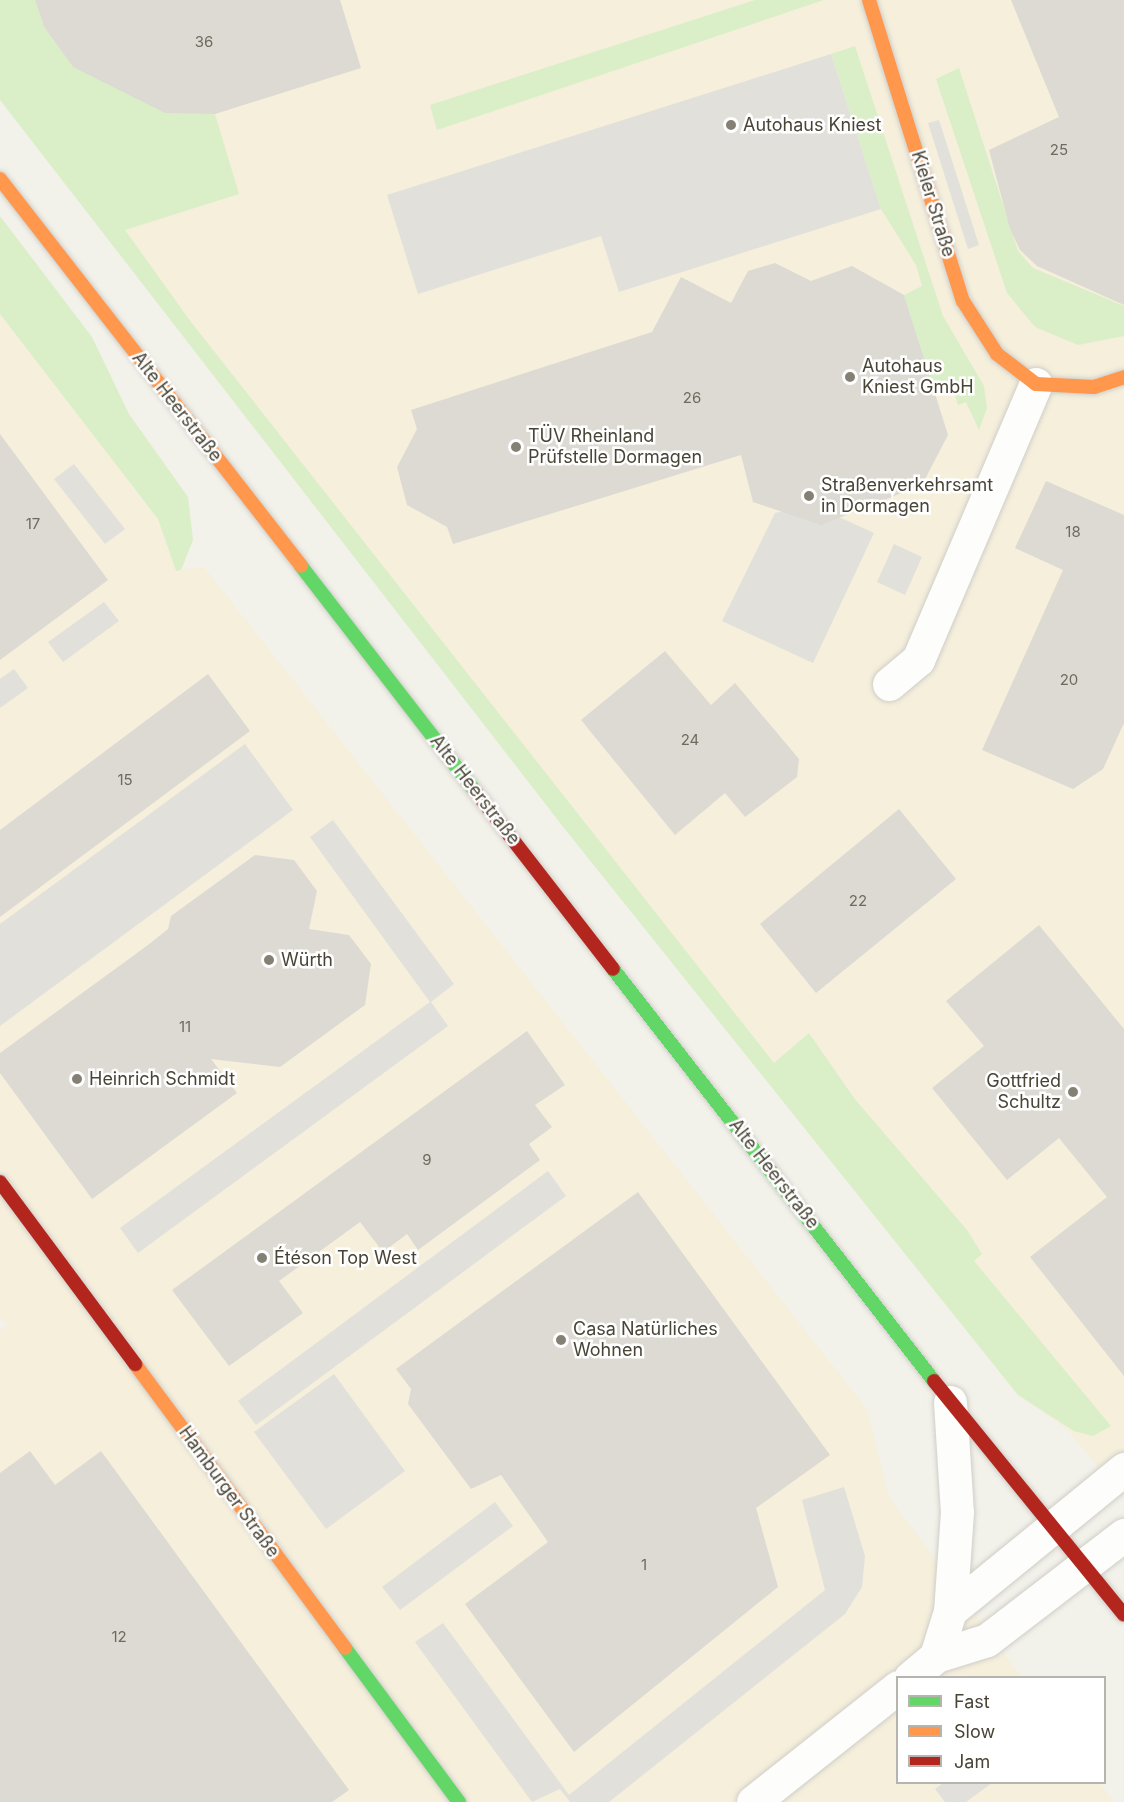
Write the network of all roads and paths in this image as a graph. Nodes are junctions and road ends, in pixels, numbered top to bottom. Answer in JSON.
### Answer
{"nodes":[{"id":1,"x":868,"y":0,"type":"edge"},
{"id":2,"x":0,"y":179,"type":"edge"},
{"id":3,"x":1124,"y":377,"type":"edge"},
{"id":4,"x":1036,"y":384,"type":"junction"},
{"id":5,"x":889,"y":684,"type":"dead end"},
{"id":6,"x":0,"y":1182,"type":"edge"},
{"id":7,"x":950,"y":1402,"type":"junction"},
{"id":8,"x":1124,"y":1469,"type":"edge"},
{"id":9,"x":1053,"y":1527,"type":"junction"},
{"id":10,"x":1124,"y":1535,"type":"edge"},
{"id":11,"x":1087,"y":1568,"type":"junction"},
{"id":12,"x":950,"y":1611,"type":"junction"},
{"id":13,"x":1124,"y":1616,"type":"edge"},
{"id":14,"x":936,"y":1656,"type":"junction"},
{"id":15,"x":911,"y":1676,"type":"edge"},
{"id":16,"x":896,"y":1688,"type":"edge"},
{"id":17,"x":459,"y":1802,"type":"edge"},
{"id":18,"x":753,"y":1802,"type":"edge"}],
"edges":[{"from":1,"to":4,"type":"street","name":"Kieler Straße"},
{"from":2,"to":7,"type":"street","name":"Alte Heerstraße"},
{"from":3,"to":4,"type":"street"},
{"from":4,"to":5,"type":"street"},
{"from":6,"to":17,"type":"street","name":"Hamburger Straße"},
{"from":7,"to":9,"type":"street","name":"Alte Heerstraße"},
{"from":7,"to":12,"type":"street"},
{"from":8,"to":9,"type":"street"},
{"from":9,"to":11,"type":"street","name":"Alte Heerstraße"},
{"from":9,"to":12,"type":"street"},
{"from":10,"to":11,"type":"street"},
{"from":11,"to":13,"type":"street","name":"Alte Heerstraße"},
{"from":11,"to":14,"type":"street"},
{"from":12,"to":14,"type":"street"},
{"from":14,"to":15,"type":"street"},
{"from":16,"to":18,"type":"street"}]}
